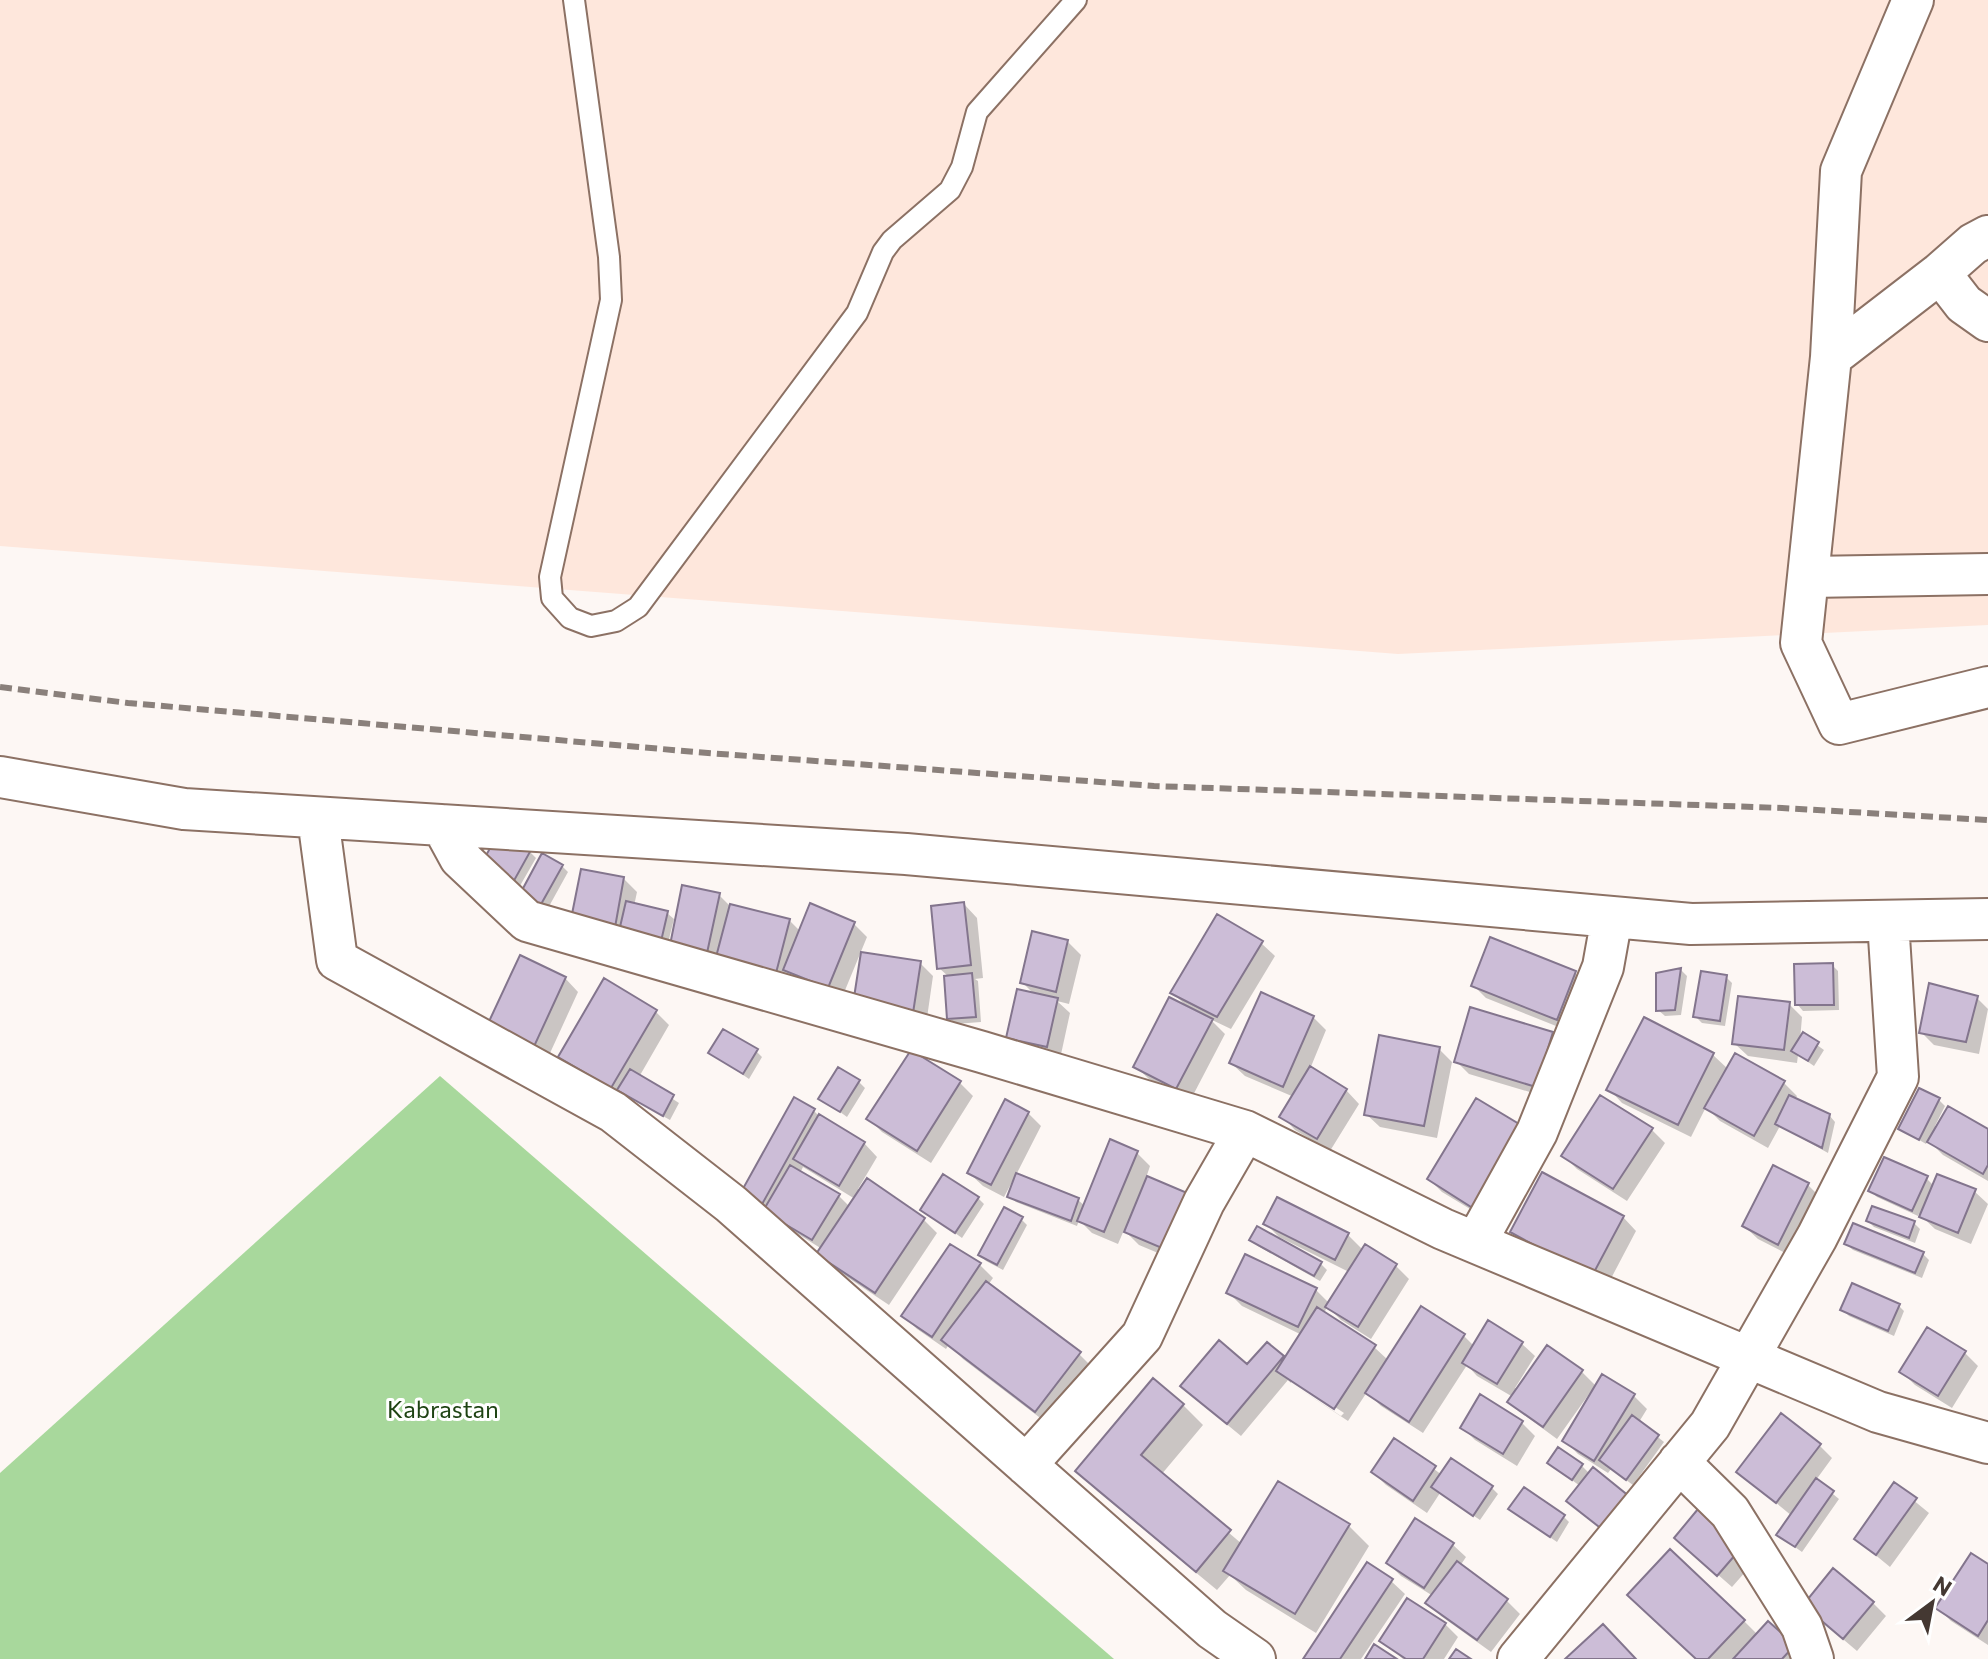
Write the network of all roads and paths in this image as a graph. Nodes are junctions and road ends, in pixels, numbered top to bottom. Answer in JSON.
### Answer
{"nodes":[{"id":1,"x":574,"y":0,"type":"edge"},
{"id":2,"x":1076,"y":0,"type":"edge"},
{"id":3,"x":1913,"y":0,"type":"edge"},
{"id":4,"x":1988,"y":236,"type":"edge"},
{"id":5,"x":1940,"y":273,"type":"junction"},
{"id":6,"x":1988,"y":321,"type":"edge"},
{"id":7,"x":1831,"y":357,"type":"junction"},
{"id":8,"x":1988,"y":574,"type":"edge"},
{"id":9,"x":1809,"y":577,"type":"junction"},
{"id":10,"x":1988,"y":687,"type":"edge"},
{"id":11,"x":0,"y":777,"type":"edge"},
{"id":12,"x":318,"y":818,"type":"junction"},
{"id":13,"x":442,"y":825,"type":"junction"},
{"id":14,"x":1612,"y":917,"type":"junction"},
{"id":15,"x":1988,"y":919,"type":"edge"},
{"id":16,"x":1888,"y":921,"type":"junction"},
{"id":17,"x":1245,"y":1131,"type":"junction"},
{"id":18,"x":1476,"y":1242,"type":"junction"},
{"id":19,"x":1749,"y":1357,"type":"junction"},
{"id":20,"x":1988,"y":1443,"type":"edge"},
{"id":21,"x":1679,"y":1462,"type":"junction"},
{"id":22,"x":1026,"y":1465,"type":"junction"},
{"id":23,"x":1255,"y":1659,"type":"edge"},
{"id":24,"x":1518,"y":1659,"type":"edge"},
{"id":25,"x":1813,"y":1659,"type":"edge"}],
"edges":[{"from":1,"to":2,"type":"lane"},
{"from":3,"to":7,"type":"street"},
{"from":4,"to":5,"type":"street"},
{"from":5,"to":6,"type":"street"},
{"from":5,"to":7,"type":"street"},
{"from":7,"to":9,"type":"street"},
{"from":8,"to":9,"type":"street"},
{"from":9,"to":10,"type":"street"},
{"from":11,"to":12,"type":"street"},
{"from":12,"to":13,"type":"street"},
{"from":12,"to":22,"type":"street"},
{"from":13,"to":14,"type":"street"},
{"from":13,"to":17,"type":"street"},
{"from":14,"to":16,"type":"street"},
{"from":14,"to":18,"type":"street"},
{"from":15,"to":16,"type":"street"},
{"from":16,"to":19,"type":"street"},
{"from":17,"to":18,"type":"street"},
{"from":17,"to":22,"type":"street"},
{"from":18,"to":19,"type":"street"},
{"from":19,"to":20,"type":"street"},
{"from":19,"to":21,"type":"street"},
{"from":21,"to":24,"type":"street"},
{"from":21,"to":25,"type":"street"},
{"from":22,"to":23,"type":"street"}]}
